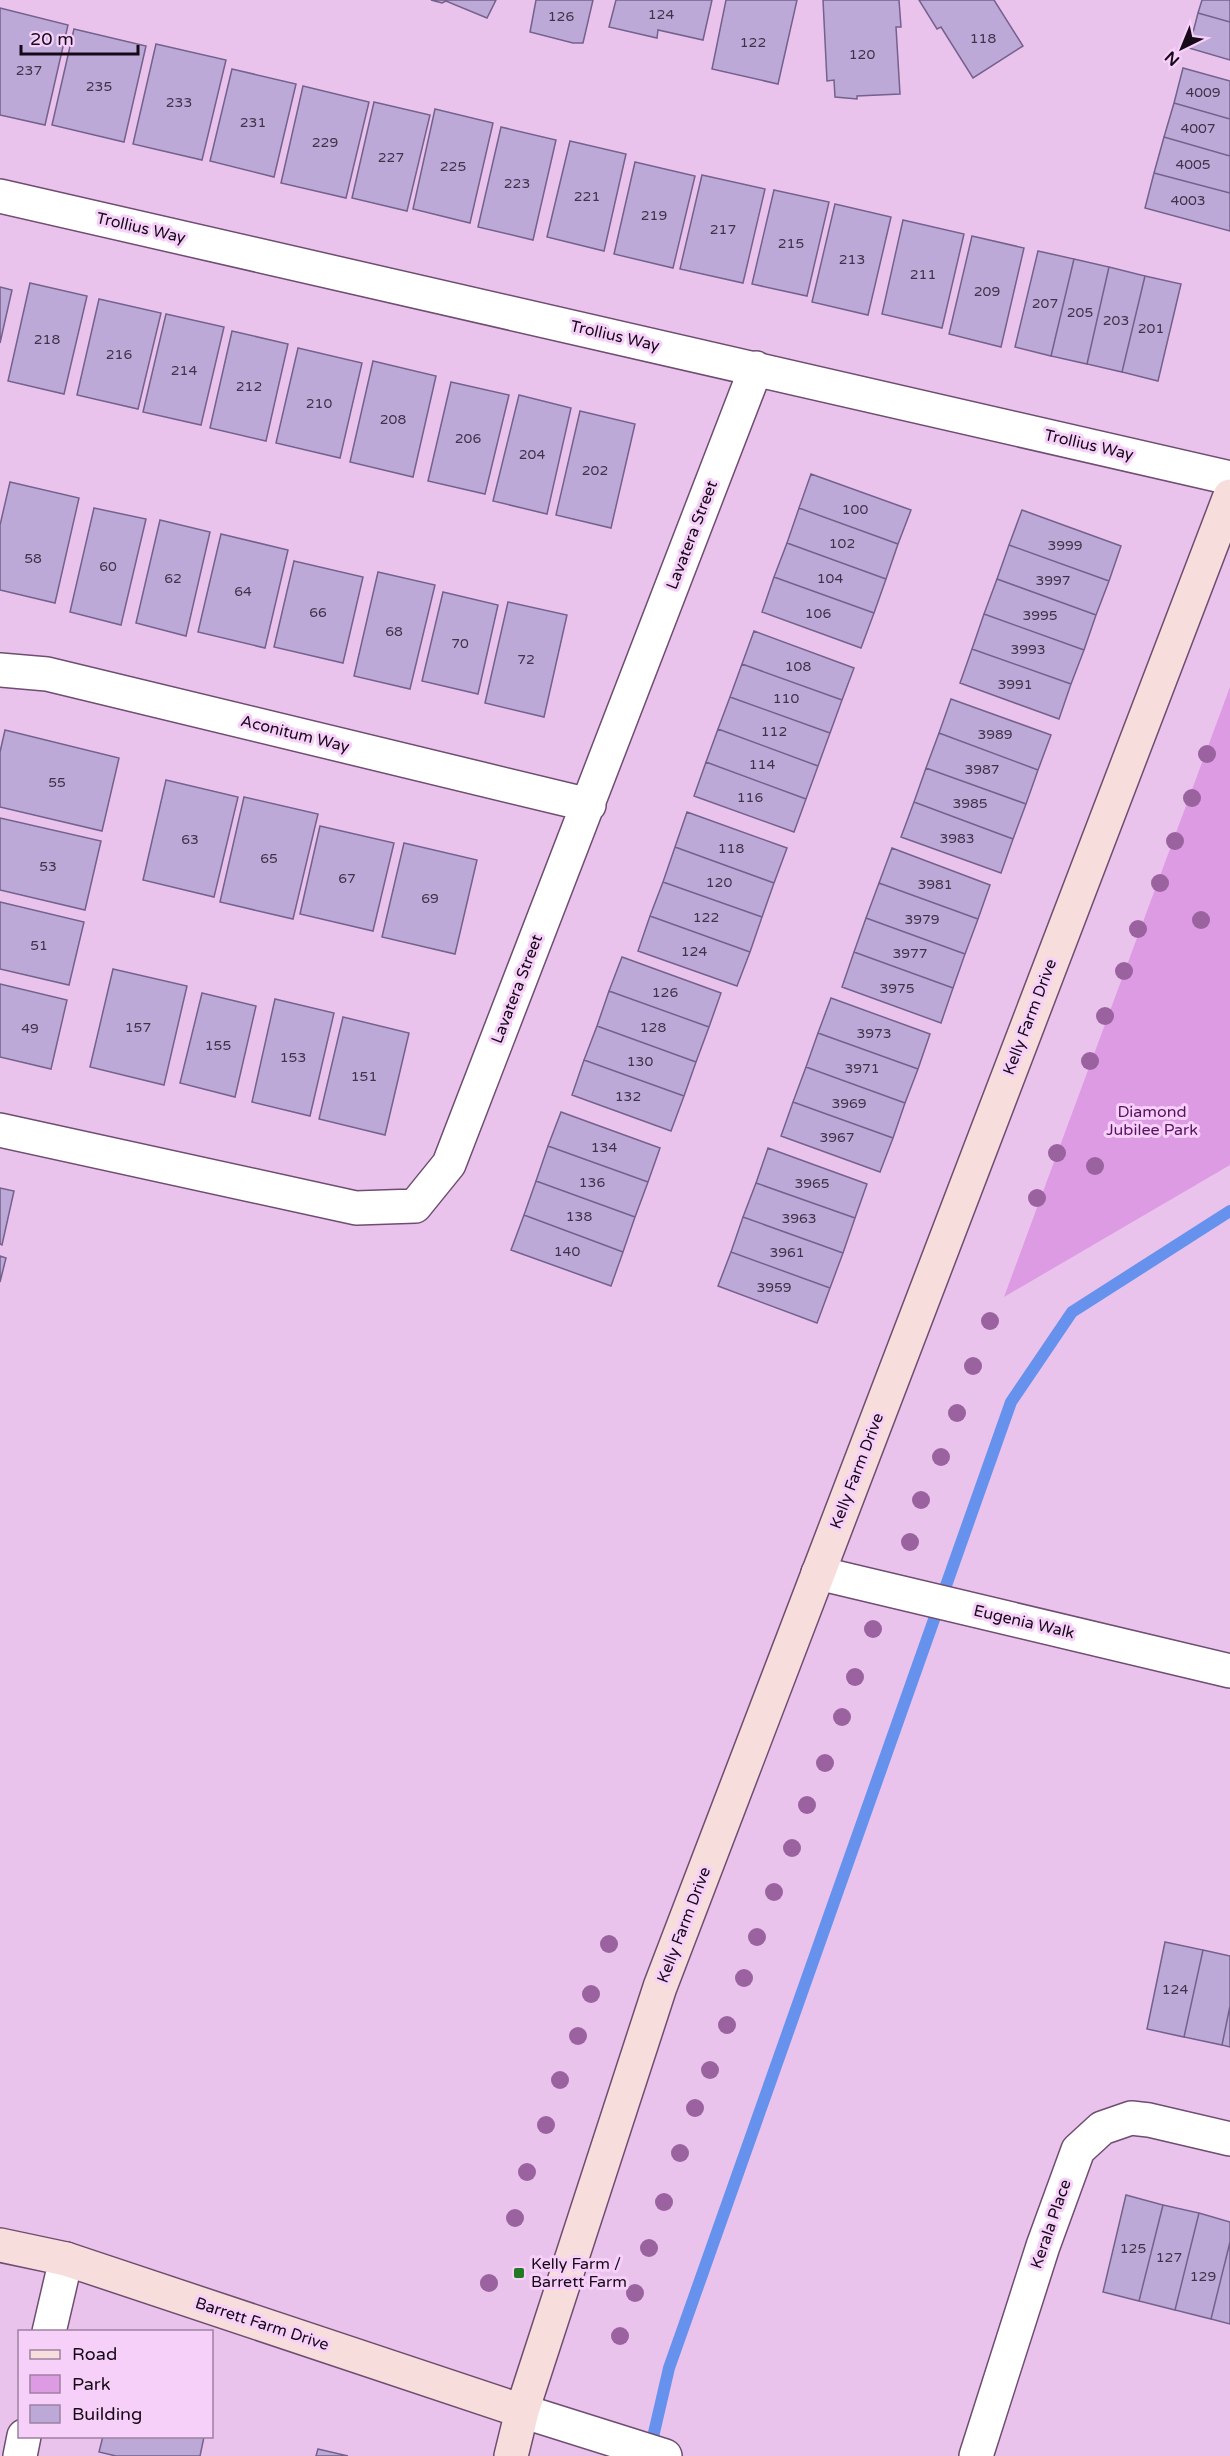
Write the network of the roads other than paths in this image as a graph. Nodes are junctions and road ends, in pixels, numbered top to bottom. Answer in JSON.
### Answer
{"nodes":[{"id":1,"x":0,"y":195,"type":"edge"},
{"id":2,"x":756,"y":368,"type":"junction"},
{"id":3,"x":1230,"y":478,"type":"edge"},
{"id":4,"x":1230,"y":496,"type":"edge"},
{"id":5,"x":0,"y":670,"type":"edge"},
{"id":6,"x":589,"y":805,"type":"junction"},
{"id":7,"x":0,"y":1130,"type":"edge"},
{"id":8,"x":818,"y":1573,"type":"junction"},
{"id":9,"x":1230,"y":1671,"type":"edge"},
{"id":10,"x":1230,"y":2139,"type":"edge"},
{"id":11,"x":0,"y":2245,"type":"edge"},
{"id":12,"x":66,"y":2259,"type":"junction"},
{"id":13,"x":49,"y":2330,"type":"edge"},
{"id":14,"x":522,"y":2411,"type":"junction"},
{"id":15,"x":24,"y":2438,"type":"edge"},
{"id":16,"x":20,"y":2456,"type":"edge"},
{"id":17,"x":511,"y":2456,"type":"edge"},
{"id":18,"x":665,"y":2456,"type":"edge"},
{"id":19,"x":976,"y":2456,"type":"edge"}],
"edges":[{"from":1,"to":2,"type":"street","name":"Trollius Way"},
{"from":2,"to":3,"type":"street","name":"Trollius Way"},
{"from":2,"to":6,"type":"street","name":"Lavatera Street"},
{"from":4,"to":8,"type":"street","name":"Kelly Farm Drive"},
{"from":5,"to":6,"type":"street","name":"Aconitum Way"},
{"from":6,"to":7,"type":"street","name":"Lavatera Street"},
{"from":8,"to":9,"type":"street","name":"Eugenia Walk"},
{"from":8,"to":14,"type":"street","name":"Kelly Farm Drive"},
{"from":10,"to":19,"type":"street","name":"Kerala Place"},
{"from":11,"to":12,"type":"street","name":"Barrett Farm Drive"},
{"from":12,"to":13,"type":"street"},
{"from":12,"to":14,"type":"street","name":"Barrett Farm Drive"},
{"from":14,"to":17,"type":"street","name":"Kelly Farm Drive"},
{"from":14,"to":18,"type":"street"},
{"from":15,"to":16,"type":"street"}]}
